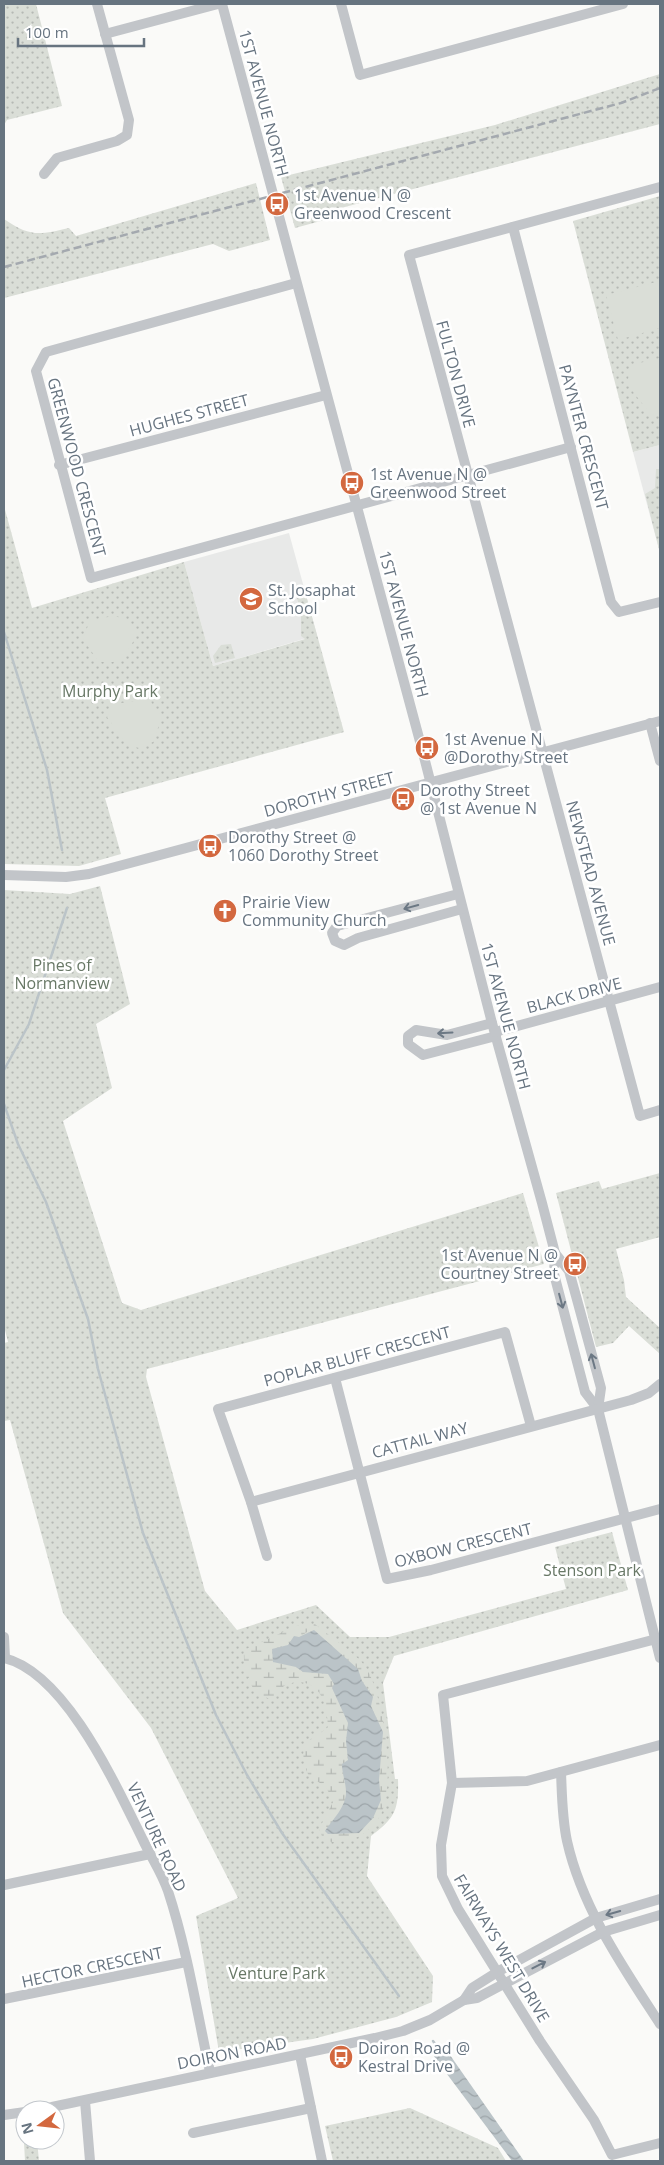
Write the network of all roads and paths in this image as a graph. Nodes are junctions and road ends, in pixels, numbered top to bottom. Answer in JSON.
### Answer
{"nodes":[{"id":1,"x":97,"y":4,"type":"edge"},
{"id":2,"x":220,"y":4,"type":"edge"},
{"id":3,"x":341,"y":4,"type":"edge"},
{"id":4,"x":624,"y":4,"type":"edge"},
{"id":5,"x":588,"y":8,"type":"edge"},
{"id":6,"x":105,"y":34,"type":"junction"},
{"id":7,"x":44,"y":174,"type":"dead end"},
{"id":8,"x":660,"y":187,"type":"edge"},
{"id":9,"x":513,"y":227,"type":"junction"},
{"id":10,"x":296,"y":283,"type":"junction"},
{"id":11,"x":326,"y":394,"type":"junction"},
{"id":12,"x":571,"y":447,"type":"junction"},
{"id":13,"x":59,"y":465,"type":"junction"},
{"id":14,"x":468,"y":476,"type":"junction"},
{"id":15,"x":356,"y":506,"type":"junction"},
{"id":16,"x":660,"y":602,"type":"edge"},
{"id":17,"x":655,"y":722,"type":"edge"},
{"id":18,"x":542,"y":752,"type":"junction"},
{"id":19,"x":660,"y":761,"type":"edge"},
{"id":20,"x":430,"y":782,"type":"junction"},
{"id":21,"x":4,"y":875,"type":"edge"},
{"id":22,"x":458,"y":894,"type":"junction"},
{"id":23,"x":462,"y":909,"type":"junction"},
{"id":24,"x":660,"y":987,"type":"edge"},
{"id":25,"x":610,"y":1001,"type":"junction"},
{"id":26,"x":494,"y":1030,"type":"junction"},
{"id":27,"x":660,"y":1110,"type":"edge"},
{"id":28,"x":555,"y":1253,"type":"junction"},
{"id":29,"x":335,"y":1378,"type":"junction"},
{"id":30,"x":660,"y":1384,"type":"edge"},
{"id":31,"x":598,"y":1409,"type":"junction"},
{"id":32,"x":531,"y":1426,"type":"junction"},
{"id":33,"x":360,"y":1472,"type":"junction"},
{"id":34,"x":251,"y":1502,"type":"junction"},
{"id":35,"x":660,"y":1508,"type":"edge"},
{"id":36,"x":624,"y":1518,"type":"junction"},
{"id":37,"x":266,"y":1556,"type":"dead end"},
{"id":38,"x":4,"y":1637,"type":"edge"},
{"id":39,"x":658,"y":1639,"type":"edge"},
{"id":40,"x":4,"y":1658,"type":"edge"},
{"id":41,"x":660,"y":1658,"type":"edge"},
{"id":42,"x":660,"y":1746,"type":"edge"},
{"id":43,"x":561,"y":1772,"type":"junction"},
{"id":44,"x":452,"y":1782,"type":"junction"},
{"id":45,"x":150,"y":1854,"type":"junction"},
{"id":46,"x":4,"y":1885,"type":"edge"},
{"id":47,"x":660,"y":1900,"type":"edge"},
{"id":48,"x":660,"y":1915,"type":"edge"},
{"id":49,"x":596,"y":1918,"type":"junction"},
{"id":50,"x":603,"y":1932,"type":"junction"},
{"id":51,"x":186,"y":1962,"type":"junction"},
{"id":52,"x":499,"y":1971,"type":"junction"},
{"id":53,"x":505,"y":1982,"type":"junction"},
{"id":54,"x":4,"y":2000,"type":"edge"},
{"id":55,"x":464,"y":2000,"type":"junction"},
{"id":56,"x":660,"y":2024,"type":"edge"},
{"id":57,"x":300,"y":2055,"type":"junction"},
{"id":58,"x":210,"y":2072,"type":"junction"},
{"id":59,"x":85,"y":2101,"type":"junction"},
{"id":60,"x":65,"y":2105,"type":"edge"},
{"id":61,"x":311,"y":2108,"type":"junction"},
{"id":62,"x":193,"y":2133,"type":"dead end"},
{"id":63,"x":660,"y":2142,"type":"edge"},
{"id":64,"x":90,"y":2161,"type":"edge"},
{"id":65,"x":322,"y":2161,"type":"edge"}],
"edges":[{"from":1,"to":6,"type":"street"},
{"from":2,"to":6,"type":"street"},
{"from":2,"to":10,"type":"street","name":"1ST AVENUE NORTH"},
{"from":3,"to":5,"type":"street"},
{"from":4,"to":5,"type":"street"},
{"from":6,"to":7,"type":"street"},
{"from":8,"to":9,"type":"street","name":"FULTON DRIVE"},
{"from":9,"to":12,"type":"street","name":"PAYNTER CRESCENT"},
{"from":9,"to":14,"type":"street","name":"FULTON DRIVE"},
{"from":10,"to":11,"type":"street","name":"1ST AVENUE NORTH"},
{"from":10,"to":13,"type":"street","name":"GREENWOOD CRESCENT"},
{"from":11,"to":13,"type":"street","name":"HUGHES STREET"},
{"from":11,"to":15,"type":"street","name":"1ST AVENUE NORTH"},
{"from":12,"to":14,"type":"street"},
{"from":12,"to":16,"type":"street","name":"PAYNTER CRESCENT"},
{"from":13,"to":15,"type":"street","name":"GREENWOOD CRESCENT"},
{"from":14,"to":15,"type":"street"},
{"from":14,"to":18,"type":"street","name":"FULTON DRIVE"},
{"from":15,"to":20,"type":"street","name":"1ST AVENUE NORTH"},
{"from":17,"to":18,"type":"street","name":"DOROTHY STREET"},
{"from":17,"to":19,"type":"street"},
{"from":18,"to":20,"type":"street","name":"DOROTHY STREET"},
{"from":18,"to":25,"type":"street","name":"NEWSTEAD AVENUE"},
{"from":20,"to":21,"type":"street","name":"DOROTHY STREET"},
{"from":20,"to":22,"type":"street","name":"1ST AVENUE NORTH"},
{"from":22,"to":23,"type":"street","name":"1ST AVENUE NORTH"},
{"from":22,"to":23,"type":"street","one_way":true},
{"from":23,"to":26,"type":"street","name":"1ST AVENUE NORTH"},
{"from":24,"to":25,"type":"street","name":"BLACK DRIVE"},
{"from":25,"to":26,"type":"street","name":"BLACK DRIVE"},
{"from":25,"to":27,"type":"street","name":"NEWSTEAD AVENUE"},
{"from":26,"to":26,"type":"street","one_way":true},
{"from":26,"to":28,"type":"street","name":"1ST AVENUE NORTH"},
{"from":28,"to":31,"type":"street","one_way":true},
{"from":31,"to":28,"type":"street","one_way":true},
{"from":29,"to":32,"type":"street","name":"POPLAR BLUFF CRESCENT"},
{"from":29,"to":33,"type":"street"},
{"from":29,"to":34,"type":"street","name":"POPLAR BLUFF CRESCENT"},
{"from":30,"to":31,"type":"street","name":"CATTAIL WAY"},
{"from":31,"to":32,"type":"street","name":"CATTAIL WAY"},
{"from":31,"to":36,"type":"street"},
{"from":32,"to":33,"type":"street","name":"CATTAIL WAY"},
{"from":33,"to":34,"type":"street","name":"CATTAIL WAY"},
{"from":33,"to":36,"type":"street","name":"OXBOW CRESCENT"},
{"from":34,"to":37,"type":"street"},
{"from":35,"to":36,"type":"street"},
{"from":36,"to":39,"type":"street"},
{"from":38,"to":40,"type":"street"},
{"from":39,"to":41,"type":"street"},
{"from":39,"to":44,"type":"street","name":"FAIRWAYS WEST DRIVE"},
{"from":40,"to":45,"type":"street","name":"VENTURE ROAD"},
{"from":42,"to":43,"type":"street"},
{"from":43,"to":44,"type":"street"},
{"from":43,"to":49,"type":"street"},
{"from":44,"to":52,"type":"street","name":"FAIRWAYS WEST DRIVE"},
{"from":45,"to":46,"type":"street"},
{"from":45,"to":51,"type":"street","name":"VENTURE ROAD"},
{"from":47,"to":49,"type":"street","one_way":true},
{"from":48,"to":50,"type":"street"},
{"from":49,"to":50,"type":"street"},
{"from":49,"to":52,"type":"street"},
{"from":53,"to":50,"type":"street","one_way":true},
{"from":50,"to":56,"type":"street"},
{"from":51,"to":54,"type":"street","name":"HECTOR CRESCENT"},
{"from":51,"to":58,"type":"street","name":"VENTURE ROAD"},
{"from":52,"to":53,"type":"street","name":"FAIRWAYS WEST DRIVE"},
{"from":52,"to":55,"type":"street"},
{"from":53,"to":55,"type":"street"},
{"from":53,"to":63,"type":"street","name":"FAIRWAYS WEST DRIVE"},
{"from":55,"to":57,"type":"street","name":"DOIRON ROAD"},
{"from":57,"to":58,"type":"street","name":"DOIRON ROAD"},
{"from":57,"to":61,"type":"street"},
{"from":58,"to":59,"type":"street","name":"DOIRON ROAD"},
{"from":59,"to":60,"type":"street","name":"DOIRON ROAD"},
{"from":59,"to":64,"type":"street"},
{"from":61,"to":62,"type":"street"},
{"from":61,"to":65,"type":"street"}]}
